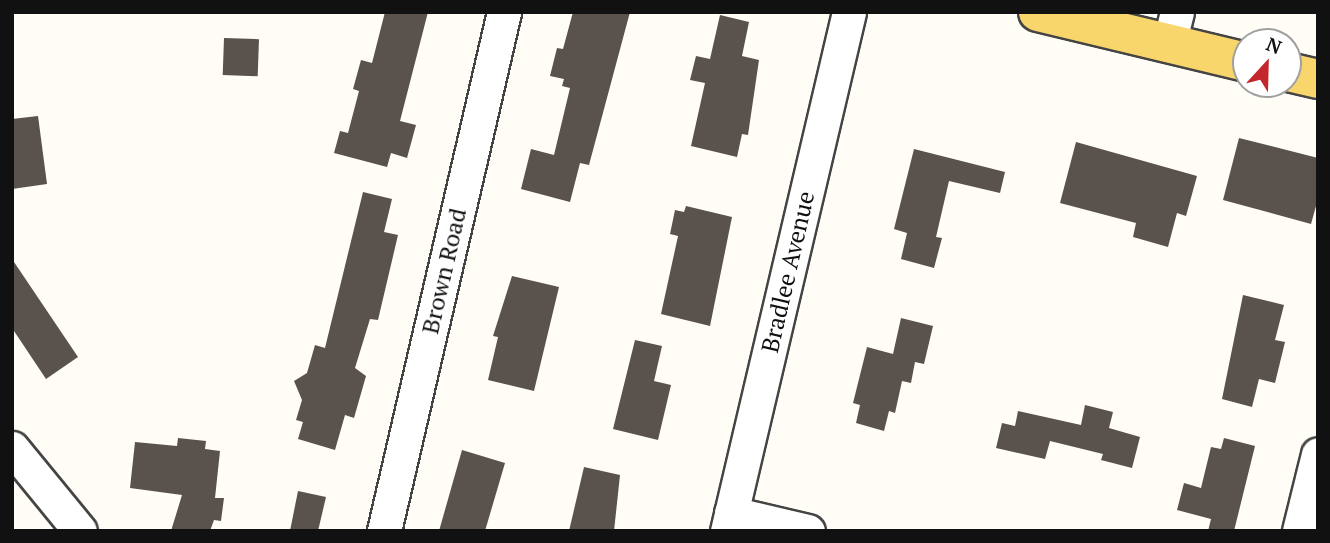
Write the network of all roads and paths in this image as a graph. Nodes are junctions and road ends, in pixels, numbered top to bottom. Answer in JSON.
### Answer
{"nodes":[{"id":1,"x":504,"y":12,"type":"edge"},
{"id":2,"x":849,"y":12,"type":"edge"},
{"id":3,"x":1038,"y":12,"type":"edge"},
{"id":4,"x":1173,"y":28,"type":"edge"},
{"id":5,"x":1232,"y":55,"type":"edge"},
{"id":6,"x":12,"y":448,"type":"edge"},
{"id":7,"x":1318,"y":454,"type":"edge"},
{"id":8,"x":729,"y":522,"type":"edge"},
{"id":9,"x":80,"y":531,"type":"edge"},
{"id":10,"x":384,"y":531,"type":"edge"},
{"id":11,"x":808,"y":531,"type":"edge"},
{"id":12,"x":1298,"y":531,"type":"edge"}],
"edges":[{"from":1,"to":10,"type":"street","name":"Brown Road"},
{"from":2,"to":8,"type":"street","name":"Bradlee Avenue"},
{"from":3,"to":4,"type":"main road"},
{"from":4,"to":5,"type":"main road"},
{"from":6,"to":9,"type":"street"},
{"from":7,"to":12,"type":"street"},
{"from":8,"to":11,"type":"street"}]}
